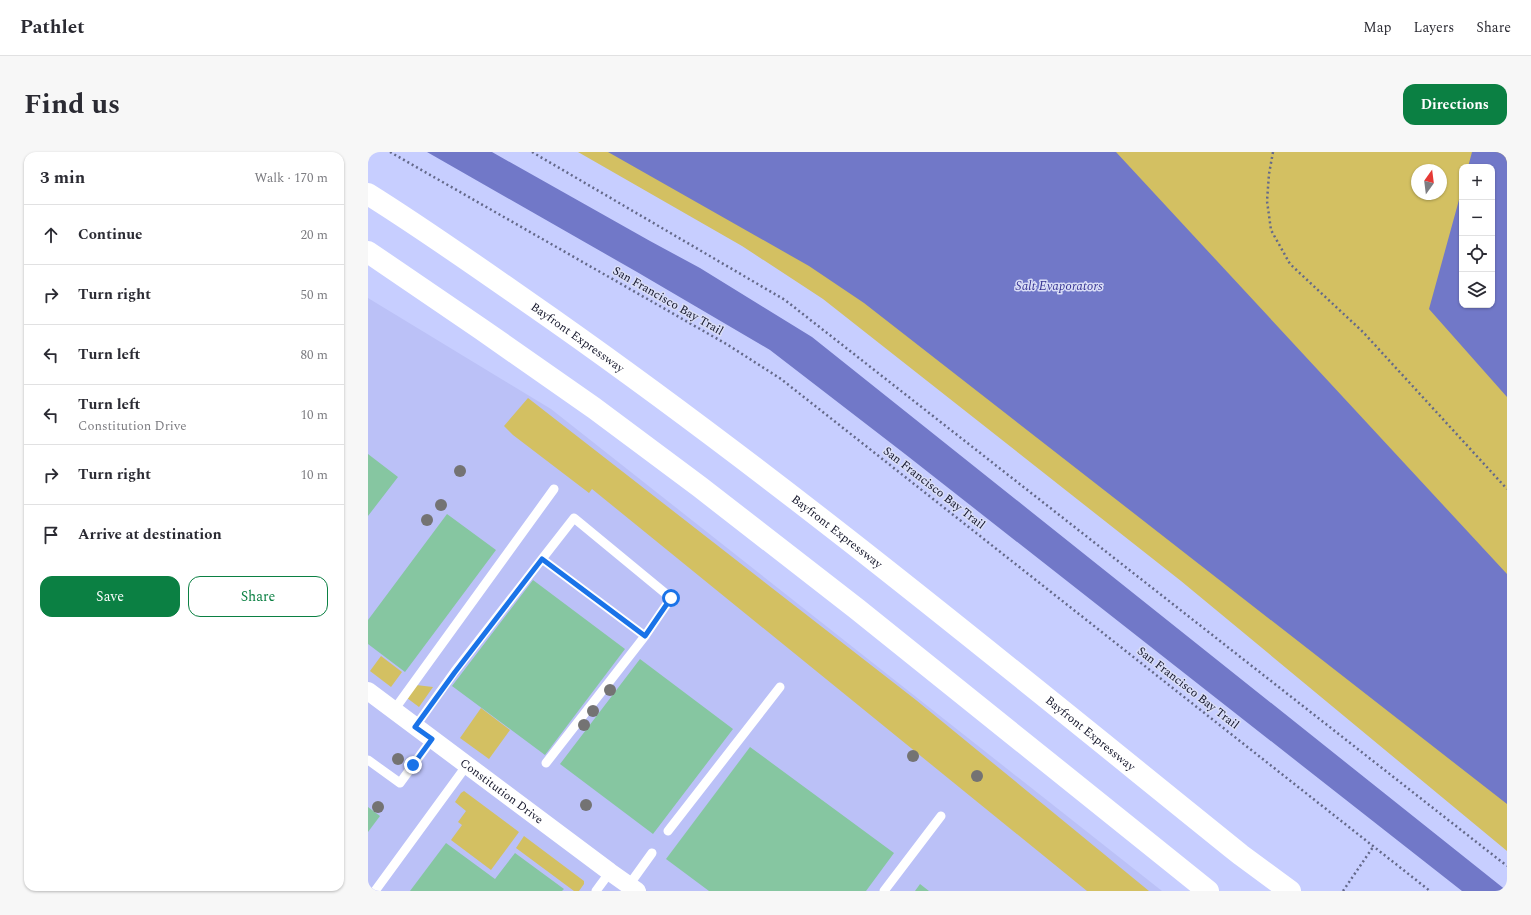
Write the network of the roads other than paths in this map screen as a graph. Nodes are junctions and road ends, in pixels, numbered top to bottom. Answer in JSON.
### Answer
{"nodes":[{"id":1,"x":368,"y":194,"type":"edge"},
{"id":2,"x":368,"y":252,"type":"edge"},
{"id":3,"x":554,"y":489,"type":"dead end"},
{"id":4,"x":542,"y":559,"type":"junction"},
{"id":5,"x":645,"y":636,"type":"junction"},
{"id":6,"x":780,"y":687,"type":"dead end"},
{"id":7,"x":368,"y":691,"type":"edge"},
{"id":8,"x":394,"y":710,"type":"junction"},
{"id":9,"x":415,"y":727,"type":"junction"},
{"id":10,"x":432,"y":739,"type":"junction"},
{"id":11,"x":368,"y":760,"type":"edge"},
{"id":12,"x":546,"y":763,"type":"dead end"},
{"id":13,"x":467,"y":765,"type":"junction"},
{"id":14,"x":941,"y":816,"type":"dead end"},
{"id":15,"x":668,"y":831,"type":"dead end"},
{"id":16,"x":652,"y":853,"type":"dead end"},
{"id":17,"x":610,"y":872,"type":"junction"},
{"id":18,"x":633,"y":888,"type":"edge"},
{"id":19,"x":375,"y":891,"type":"edge"},
{"id":20,"x":596,"y":891,"type":"edge"},
{"id":21,"x":884,"y":891,"type":"edge"},
{"id":22,"x":1208,"y":891,"type":"edge"},
{"id":23,"x":1290,"y":891,"type":"edge"}],
"edges":[{"from":1,"to":23,"type":"highway","name":"Bayfront Expressway"},
{"from":2,"to":22,"type":"highway"},
{"from":3,"to":8,"type":"lane"},
{"from":4,"to":5,"type":"lane"},
{"from":4,"to":5,"type":"lane"},
{"from":4,"to":9,"type":"lane"},
{"from":5,"to":12,"type":"lane"},
{"from":6,"to":15,"type":"lane"},
{"from":7,"to":8,"type":"street","name":"Constitution Drive"},
{"from":8,"to":9,"type":"street","name":"Constitution Drive"},
{"from":9,"to":10,"type":"street","name":"Constitution Drive"},
{"from":10,"to":11,"type":"lane"},
{"from":10,"to":13,"type":"street","name":"Constitution Drive"},
{"from":13,"to":17,"type":"street","name":"Constitution Drive"},
{"from":13,"to":19,"type":"lane"},
{"from":14,"to":21,"type":"lane"},
{"from":16,"to":18,"type":"lane"},
{"from":17,"to":18,"type":"street","name":"Constitution Drive"},
{"from":17,"to":20,"type":"lane"}]}
